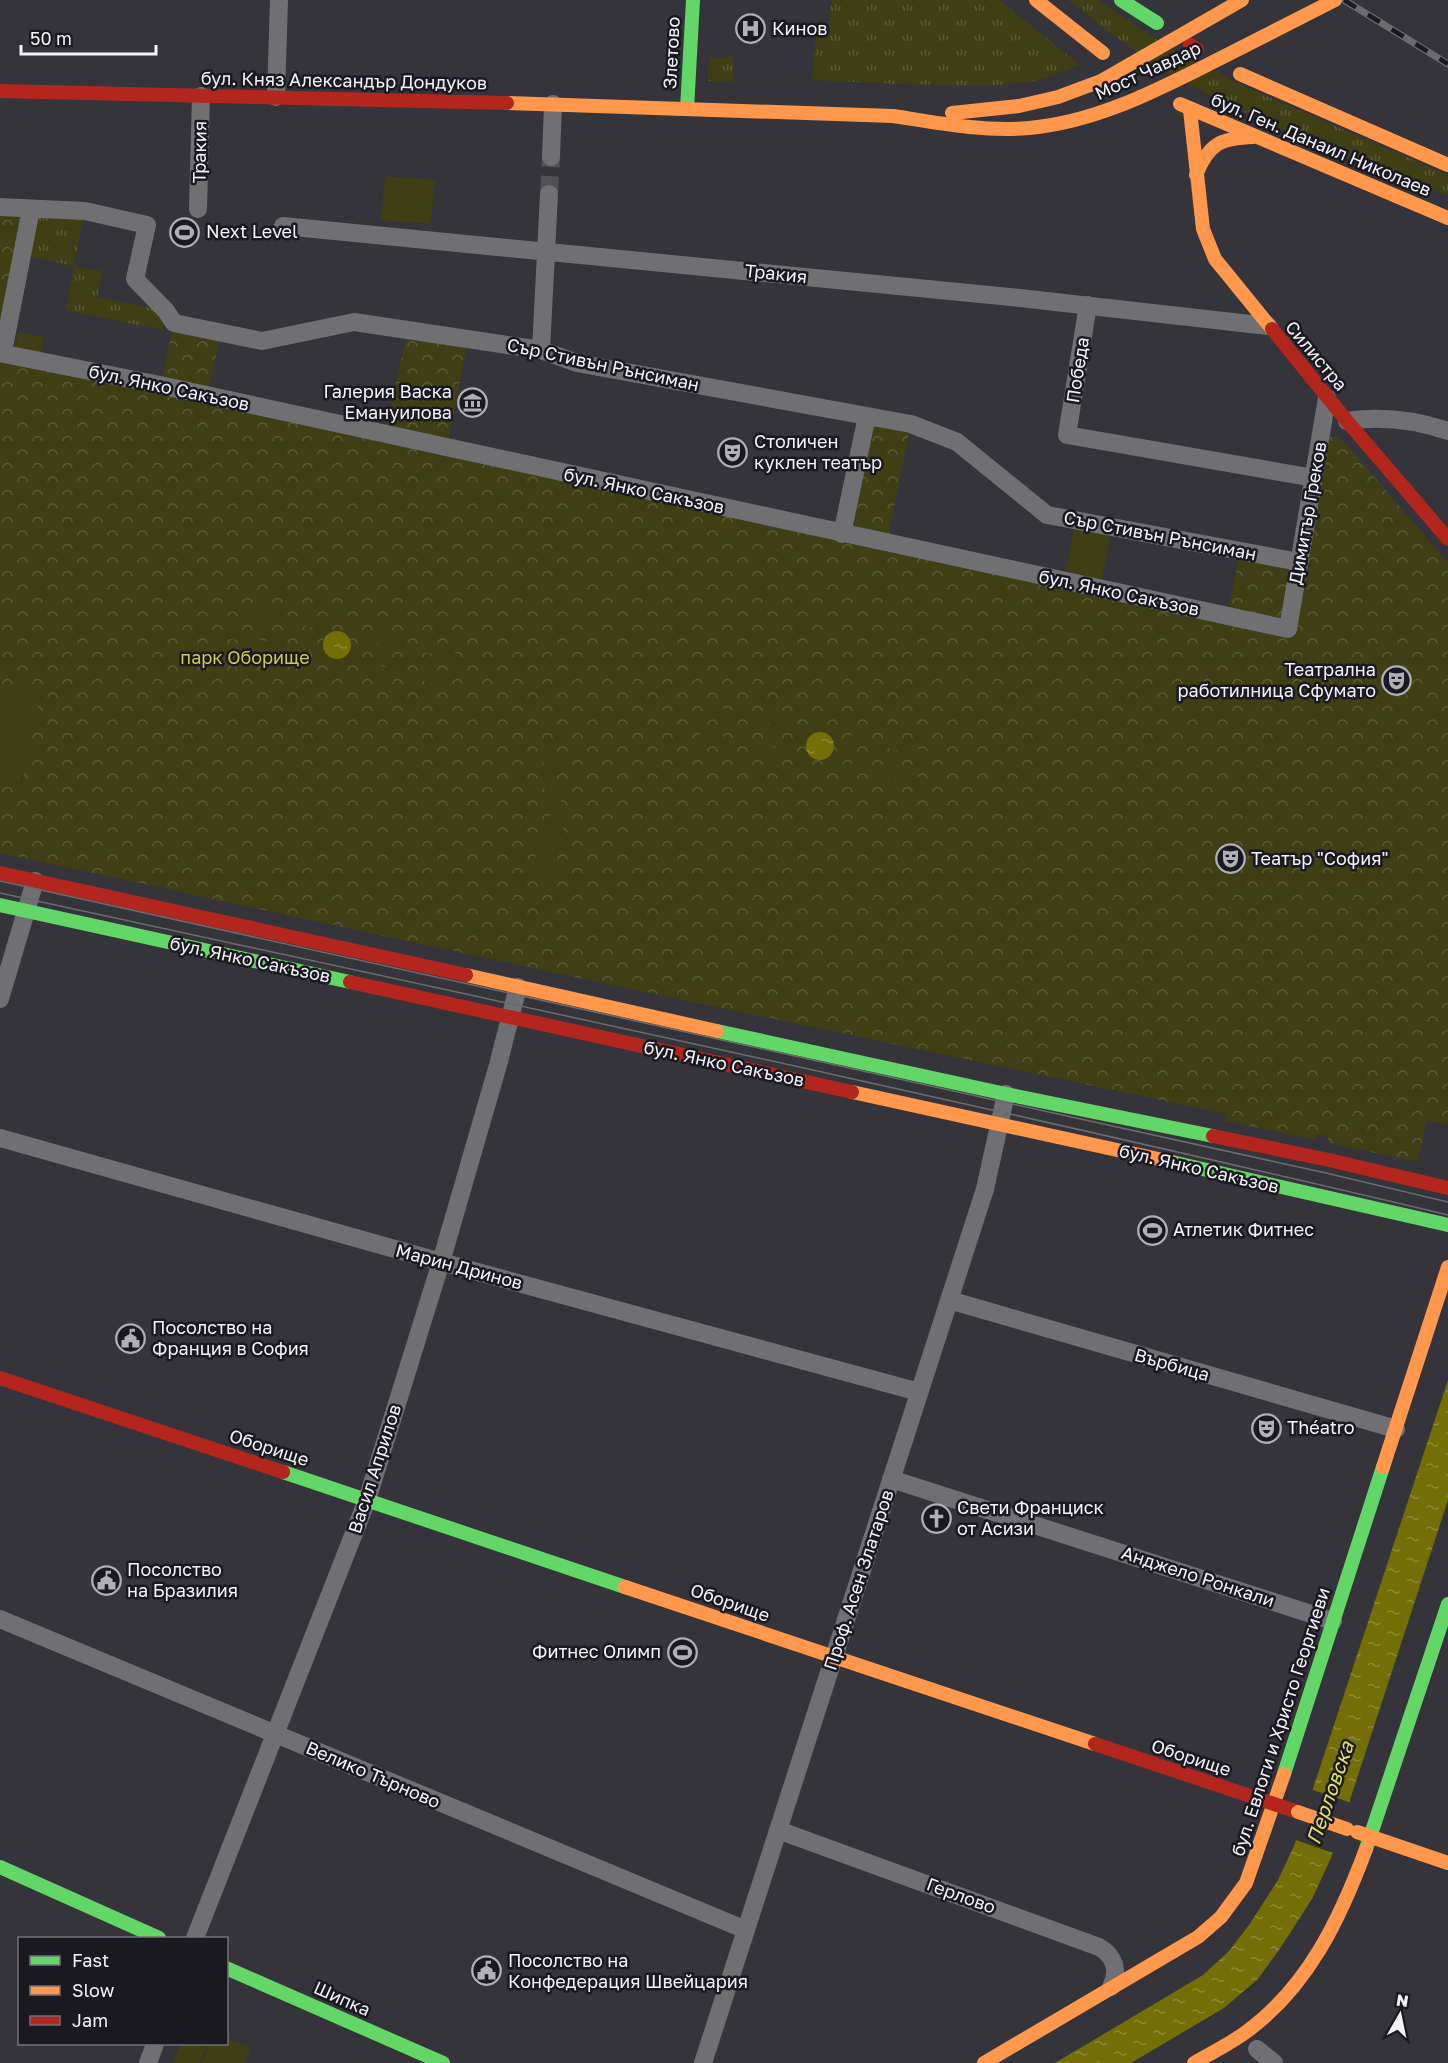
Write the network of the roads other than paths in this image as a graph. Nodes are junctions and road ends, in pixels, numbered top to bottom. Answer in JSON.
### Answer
{"nodes":[{"id":1,"x":279,"y":0,"type":"edge"},
{"id":2,"x":693,"y":0,"type":"edge"},
{"id":3,"x":1036,"y":0,"type":"edge"},
{"id":4,"x":1121,"y":0,"type":"edge"},
{"id":5,"x":1242,"y":0,"type":"edge"},
{"id":6,"x":1335,"y":0,"type":"edge"},
{"id":7,"x":1157,"y":23,"type":"dead end"},
{"id":8,"x":1102,"y":53,"type":"dead end"},
{"id":9,"x":1240,"y":74,"type":"dead end"},
{"id":10,"x":0,"y":91,"type":"edge"},
{"id":11,"x":201,"y":96,"type":"junction"},
{"id":12,"x":276,"y":97,"type":"junction"},
{"id":13,"x":552,"y":104,"type":"junction"},
{"id":14,"x":1185,"y":107,"type":"joint"},
{"id":15,"x":687,"y":108,"type":"junction"},
{"id":16,"x":893,"y":116,"type":"junction"},
{"id":17,"x":1254,"y":137,"type":"junction"},
{"id":18,"x":551,"y":157,"type":"tunnel mouth"},
{"id":19,"x":1448,"y":165,"type":"edge"},
{"id":20,"x":1196,"y":175,"type":"junction"},
{"id":21,"x":549,"y":194,"type":"tunnel mouth"},
{"id":22,"x":0,"y":207,"type":"edge"},
{"id":23,"x":31,"y":209,"type":"junction"},
{"id":24,"x":198,"y":209,"type":"dead end"},
{"id":25,"x":1448,"y":218,"type":"edge"},
{"id":26,"x":283,"y":226,"type":"dead end"},
{"id":27,"x":548,"y":251,"type":"junction"},
{"id":28,"x":1088,"y":305,"type":"junction"},
{"id":29,"x":1268,"y":326,"type":"junction"},
{"id":30,"x":541,"y":350,"type":"junction"},
{"id":31,"x":2,"y":352,"type":"edge"},
{"id":32,"x":1328,"y":398,"type":"junction"},
{"id":33,"x":867,"y":416,"type":"junction"},
{"id":34,"x":1347,"y":421,"type":"junction"},
{"id":35,"x":1448,"y":431,"type":"edge"},
{"id":36,"x":1314,"y":478,"type":"junction"},
{"id":37,"x":842,"y":534,"type":"junction"},
{"id":38,"x":1448,"y":539,"type":"edge"},
{"id":39,"x":1299,"y":562,"type":"junction"},
{"id":40,"x":1288,"y":629,"type":"joint"},
{"id":41,"x":0,"y":873,"type":"edge"},
{"id":42,"x":35,"y":881,"type":"junction"},
{"id":43,"x":0,"y":905,"type":"edge"},
{"id":44,"x":27,"y":911,"type":"junction"},
{"id":45,"x":518,"y":987,"type":"junction"},
{"id":46,"x":0,"y":999,"type":"edge"},
{"id":47,"x":511,"y":1017,"type":"junction"},
{"id":48,"x":1006,"y":1094,"type":"junction"},
{"id":49,"x":999,"y":1125,"type":"junction"},
{"id":50,"x":0,"y":1138,"type":"edge"},
{"id":51,"x":1448,"y":1188,"type":"edge"},
{"id":52,"x":1448,"y":1225,"type":"edge"},
{"id":53,"x":441,"y":1262,"type":"junction"},
{"id":54,"x":1448,"y":1267,"type":"edge"},
{"id":55,"x":949,"y":1300,"type":"junction"},
{"id":56,"x":0,"y":1378,"type":"edge"},
{"id":57,"x":919,"y":1392,"type":"junction"},
{"id":58,"x":1396,"y":1429,"type":"junction"},
{"id":59,"x":891,"y":1479,"type":"junction"},
{"id":60,"x":367,"y":1500,"type":"junction"},
{"id":61,"x":1448,"y":1604,"type":"edge"},
{"id":62,"x":0,"y":1619,"type":"edge"},
{"id":63,"x":1333,"y":1621,"type":"junction"},
{"id":64,"x":834,"y":1658,"type":"junction"},
{"id":65,"x":275,"y":1734,"type":"junction"},
{"id":66,"x":1274,"y":1804,"type":"junction"},
{"id":67,"x":778,"y":1830,"type":"junction"},
{"id":68,"x":1371,"y":1837,"type":"junction"},
{"id":69,"x":1448,"y":1863,"type":"edge"},
{"id":70,"x":0,"y":1867,"type":"edge"},
{"id":71,"x":746,"y":1930,"type":"junction"},
{"id":72,"x":157,"y":1937,"type":"edge"},
{"id":73,"x":195,"y":1937,"type":"edge"},
{"id":74,"x":228,"y":1969,"type":"edge"},
{"id":75,"x":1111,"y":1987,"type":"junction"},
{"id":76,"x":154,"y":2045,"type":"edge"},
{"id":77,"x":1257,"y":2049,"type":"dead end"},
{"id":78,"x":148,"y":2063,"type":"edge"},
{"id":79,"x":443,"y":2063,"type":"edge"},
{"id":80,"x":703,"y":2063,"type":"edge"},
{"id":81,"x":984,"y":2063,"type":"edge"},
{"id":82,"x":1194,"y":2063,"type":"edge"},
{"id":83,"x":1274,"y":2063,"type":"edge"}],
"edges":[{"from":1,"to":12,"type":"street"},
{"from":2,"to":15,"type":"main road","name":"Злетово"},
{"from":3,"to":8,"type":"main road"},
{"from":4,"to":7,"type":"main road"},
{"from":5,"to":16,"type":"main road","name":"Мост Чавдар","bridge":true},
{"from":6,"to":16,"type":"main road","name":"Мост Чавдар","bridge":true},
{"from":9,"to":19,"type":"main road","name":"бул. Ген. Данаил Николаев"},
{"from":10,"to":11,"type":"main road","name":"бул. Княз Александър Дондуков"},
{"from":11,"to":12,"type":"main road","name":"бул. Княз Александър Дондуков"},
{"from":11,"to":24,"type":"street","name":"Тракия"},
{"from":12,"to":13,"type":"main road","name":"бул. Княз Александър Дондуков"},
{"from":13,"to":15,"type":"main road","name":"бул. Княз Александър Дондуков"},
{"from":13,"to":18,"type":"street"},
{"from":14,"to":17,"type":"main road","name":"бул. Ген. Данаил Николаев"},
{"from":14,"to":20,"type":"main road","name":"Силистра"},
{"from":15,"to":16,"type":"main road","name":"Мост Чавдар"},
{"from":17,"to":20,"type":"main road"},
{"from":17,"to":25,"type":"main road","name":"бул. Ген. Данаил Николаев"},
{"from":20,"to":29,"type":"main road","name":"Силистра"},
{"from":21,"to":27,"type":"street"},
{"from":22,"to":23,"type":"street","name":"Сър Стивън Рънсиман"},
{"from":23,"to":30,"type":"street","name":"Сър Стивън Рънсиман"},
{"from":23,"to":31,"type":"street"},
{"from":26,"to":27,"type":"street","name":"Тракия"},
{"from":27,"to":28,"type":"street","name":"Тракия"},
{"from":27,"to":30,"type":"street"},
{"from":28,"to":29,"type":"street","name":"Тракия"},
{"from":28,"to":36,"type":"street","name":"Победа"},
{"from":29,"to":32,"type":"main road","name":"Силистра"},
{"from":30,"to":33,"type":"street","name":"Сър Стивън Рънсиман"},
{"from":31,"to":37,"type":"street","name":"бул. Янко Сакъзов"},
{"from":32,"to":34,"type":"main road","name":"Силистра"},
{"from":32,"to":36,"type":"street","name":"Димитър Греков"},
{"from":33,"to":37,"type":"street"},
{"from":33,"to":39,"type":"street","name":"Сър Стивън Рънсиман"},
{"from":34,"to":35,"type":"street"},
{"from":34,"to":38,"type":"main road","name":"Силистра"},
{"from":36,"to":39,"type":"street","name":"Димитър Греков"},
{"from":37,"to":40,"type":"street","name":"бул. Янко Сакъзов"},
{"from":39,"to":40,"type":"street","name":"Димитър Греков"},
{"from":41,"to":42,"type":"main road","name":"бул. Янко Сакъзов"},
{"from":42,"to":44,"type":"street"},
{"from":42,"to":45,"type":"main road","name":"бул. Янко Сакъзов"},
{"from":43,"to":44,"type":"main road","name":"бул. Янко Сакъзов"},
{"from":44,"to":46,"type":"street"},
{"from":44,"to":47,"type":"main road","name":"бул. Янко Сакъзов"},
{"from":45,"to":47,"type":"street","name":"Васил Априлов"},
{"from":45,"to":48,"type":"main road","name":"бул. Янко Сакъзов"},
{"from":47,"to":49,"type":"main road","name":"бул. Янко Сакъзов"},
{"from":47,"to":53,"type":"street","name":"Васил Априлов"},
{"from":48,"to":49,"type":"street","name":"Проф. Асен Златаров"},
{"from":48,"to":51,"type":"main road","name":"бул. Янко Сакъзов"},
{"from":49,"to":52,"type":"main road","name":"бул. Янко Сакъзов"},
{"from":49,"to":55,"type":"street","name":"Проф. Асен Златаров"},
{"from":50,"to":53,"type":"street","name":"Марин Дринов"},
{"from":53,"to":57,"type":"street","name":"Марин Дринов"},
{"from":53,"to":60,"type":"street","name":"Васил Априлов"},
{"from":54,"to":58,"type":"main road","name":"бул. Евлоги и Христо Георгиеви"},
{"from":55,"to":57,"type":"street","name":"Проф. Асен Златаров"},
{"from":55,"to":58,"type":"street","name":"Върбица"},
{"from":56,"to":60,"type":"main road","name":"Оборище"},
{"from":57,"to":59,"type":"street","name":"Проф. Асен Златаров"},
{"from":58,"to":63,"type":"main road","name":"бул. Евлоги и Христо Георгиеви"},
{"from":59,"to":63,"type":"street","name":"Анджело Ронкали"},
{"from":59,"to":64,"type":"street","name":"Проф. Асен Златаров"},
{"from":60,"to":64,"type":"main road","name":"Оборище"},
{"from":60,"to":65,"type":"street","name":"Васил Априлов"},
{"from":61,"to":68,"type":"main road"},
{"from":62,"to":65,"type":"street","name":"Велико Търново"},
{"from":63,"to":66,"type":"main road","name":"бул. Евлоги и Христо Георгиеви"},
{"from":64,"to":66,"type":"main road","name":"Оборище"},
{"from":64,"to":67,"type":"street","name":"Проф. Асен Златаров"},
{"from":65,"to":71,"type":"street","name":"Велико Търново"},
{"from":65,"to":73,"type":"street","name":"Васил Априлов"},
{"from":66,"to":68,"type":"main road","name":"Оборище","bridge":true},
{"from":66,"to":75,"type":"main road","name":"бул. Евлоги и Христо Георгиеви"},
{"from":67,"to":71,"type":"street","name":"Проф. Асен Златаров"},
{"from":67,"to":75,"type":"street","name":"Герлово"},
{"from":68,"to":69,"type":"main road","name":"Оборище"},
{"from":68,"to":82,"type":"main road"},
{"from":70,"to":72,"type":"main road"},
{"from":71,"to":80,"type":"street","name":"Проф. Асен Златаров"},
{"from":74,"to":79,"type":"main road","name":"Шипка"},
{"from":75,"to":81,"type":"main road","name":"бул. Евлоги и Христо Георгиеви"},
{"from":76,"to":78,"type":"street"},
{"from":77,"to":83,"type":"street"}]}
